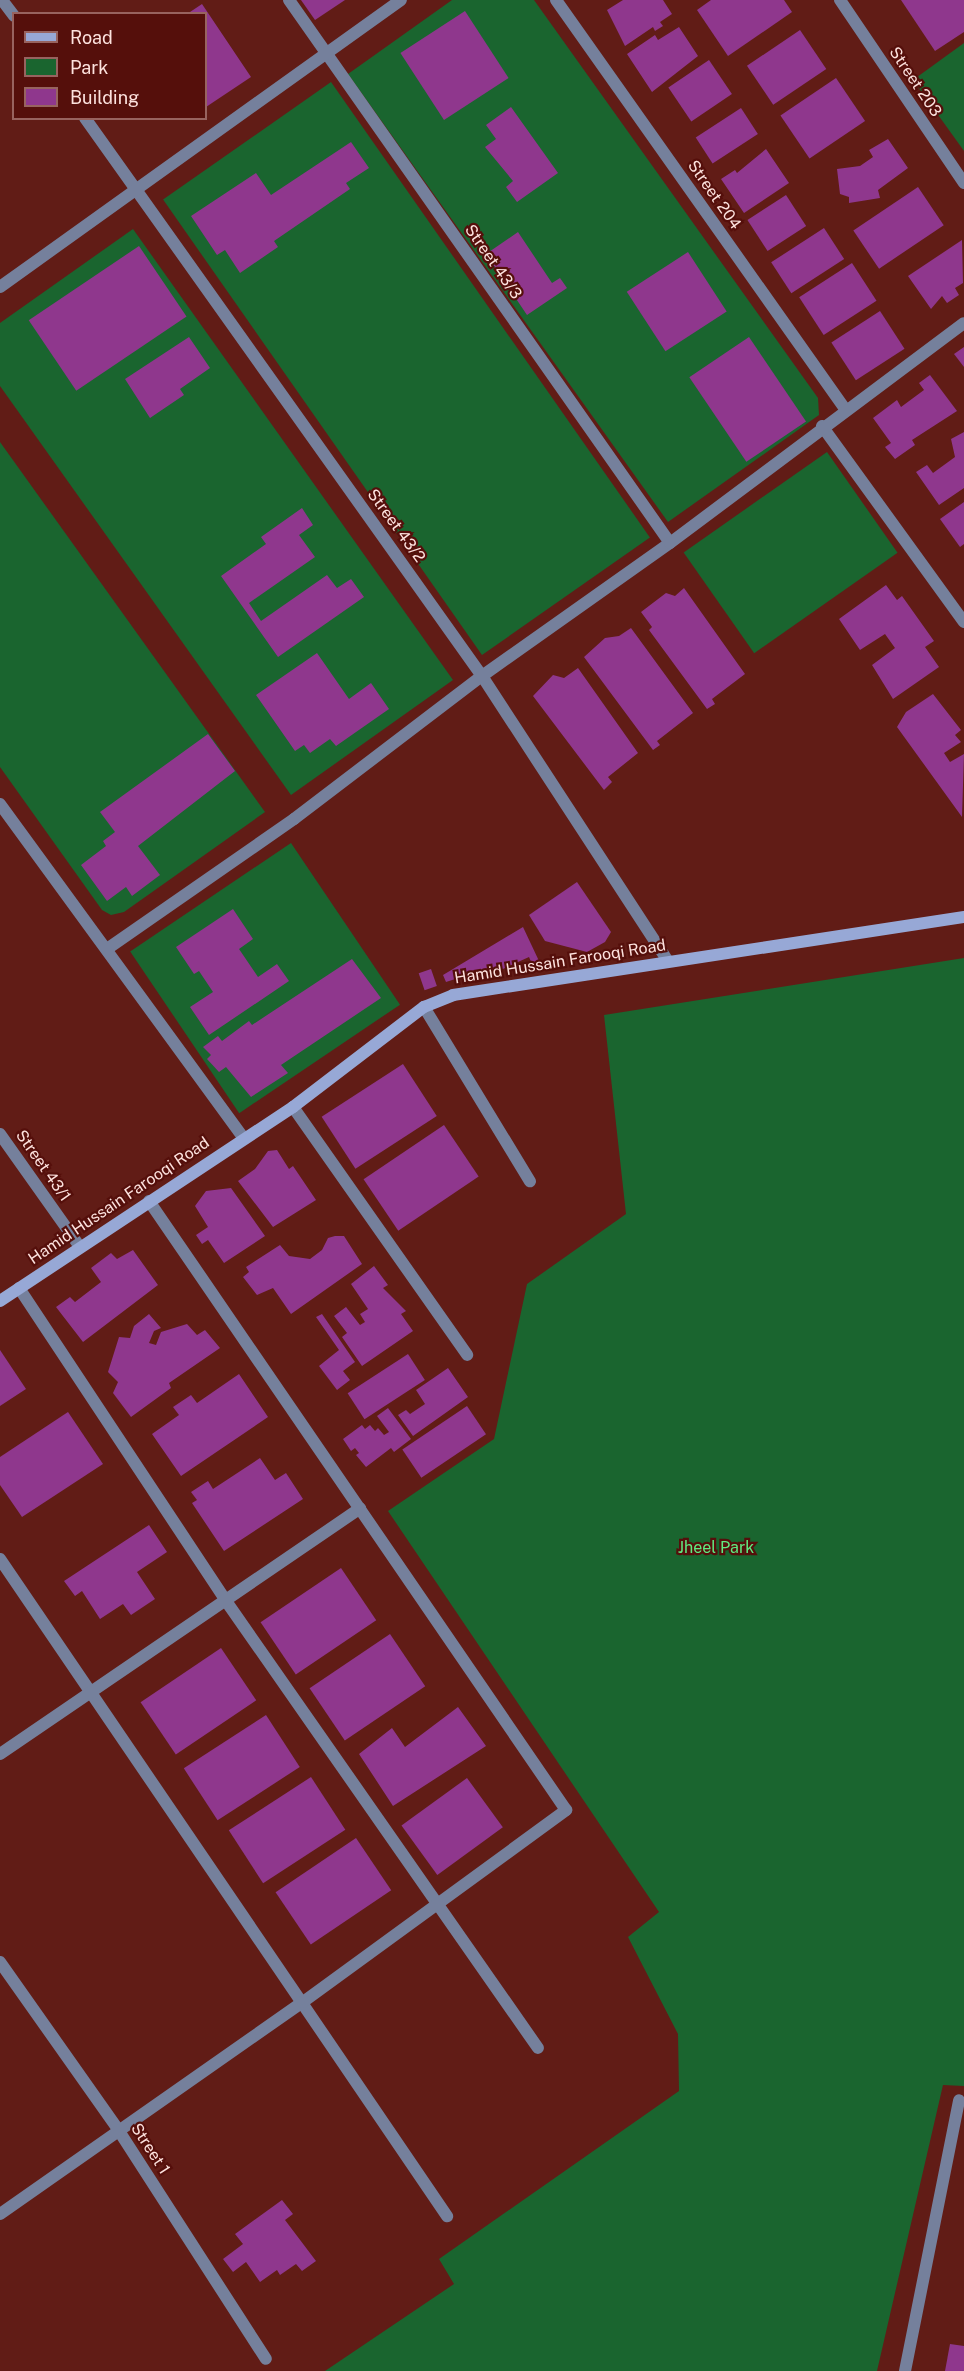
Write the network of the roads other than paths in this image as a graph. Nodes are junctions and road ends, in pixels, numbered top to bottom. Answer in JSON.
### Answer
{"nodes":[{"id":1,"x":2,"y":0,"type":"edge"},
{"id":2,"x":289,"y":0,"type":"edge"},
{"id":3,"x":401,"y":0,"type":"edge"},
{"id":4,"x":556,"y":0,"type":"edge"},
{"id":5,"x":840,"y":0,"type":"edge"},
{"id":6,"x":12,"y":13,"type":"edge"},
{"id":7,"x":327,"y":54,"type":"junction"},
{"id":8,"x":87,"y":120,"type":"edge"},
{"id":9,"x":964,"y":183,"type":"edge"},
{"id":10,"x":136,"y":190,"type":"junction"},
{"id":11,"x":0,"y":287,"type":"edge"},
{"id":12,"x":964,"y":323,"type":"edge"},
{"id":13,"x":845,"y":409,"type":"junction"},
{"id":14,"x":822,"y":426,"type":"junction"},
{"id":15,"x":670,"y":543,"type":"junction"},
{"id":16,"x":964,"y":622,"type":"edge"},
{"id":17,"x":482,"y":676,"type":"junction"},
{"id":18,"x":0,"y":804,"type":"edge"},
{"id":19,"x":964,"y":917,"type":"edge"},
{"id":20,"x":107,"y":949,"type":"junction"},
{"id":21,"x":668,"y":961,"type":"junction"},
{"id":22,"x":424,"y":1007,"type":"junction"},
{"id":23,"x":293,"y":1107,"type":"junction"},
{"id":24,"x":0,"y":1134,"type":"edge"},
{"id":25,"x":244,"y":1138,"type":"junction"},
{"id":26,"x":530,"y":1181,"type":"dead end"},
{"id":27,"x":149,"y":1201,"type":"junction"},
{"id":28,"x":80,"y":1247,"type":"junction"},
{"id":29,"x":19,"y":1288,"type":"junction"},
{"id":30,"x":0,"y":1301,"type":"edge"},
{"id":31,"x":467,"y":1355,"type":"dead end"},
{"id":32,"x":360,"y":1508,"type":"junction"},
{"id":33,"x":0,"y":1559,"type":"edge"},
{"id":34,"x":226,"y":1601,"type":"junction"},
{"id":35,"x":91,"y":1694,"type":"junction"},
{"id":36,"x":0,"y":1755,"type":"edge"},
{"id":37,"x":437,"y":1904,"type":"junction"},
{"id":38,"x":0,"y":1962,"type":"edge"},
{"id":39,"x":303,"y":2002,"type":"junction"},
{"id":40,"x":538,"y":2048,"type":"dead end"},
{"id":41,"x":959,"y":2100,"type":"dead end"},
{"id":42,"x":119,"y":2132,"type":"junction"},
{"id":43,"x":0,"y":2214,"type":"edge"},
{"id":44,"x":447,"y":2216,"type":"dead end"},
{"id":45,"x":266,"y":2359,"type":"dead end"},
{"id":46,"x":905,"y":2371,"type":"edge"}],
"edges":[{"from":1,"to":6,"type":"street"},
{"from":2,"to":7,"type":"street","name":"Street 43/3"},
{"from":3,"to":7,"type":"street"},
{"from":4,"to":13,"type":"street","name":"Street 204"},
{"from":5,"to":9,"type":"street","name":"Street 203"},
{"from":7,"to":10,"type":"street"},
{"from":7,"to":15,"type":"street","name":"Street 43/3"},
{"from":8,"to":10,"type":"street","name":"Street 43/2"},
{"from":10,"to":11,"type":"street"},
{"from":10,"to":17,"type":"street","name":"Street 43/2"},
{"from":12,"to":13,"type":"street"},
{"from":13,"to":14,"type":"street"},
{"from":14,"to":15,"type":"street"},
{"from":14,"to":16,"type":"street"},
{"from":15,"to":17,"type":"street"},
{"from":17,"to":20,"type":"street"},
{"from":17,"to":21,"type":"street","name":"Street 43/2"},
{"from":18,"to":20,"type":"street"},
{"from":19,"to":21,"type":"street","name":"Hamid Hussain Farooqi Road"},
{"from":20,"to":25,"type":"street"},
{"from":21,"to":22,"type":"street","name":"Hamid Hussain Farooqi Road"},
{"from":22,"to":23,"type":"street","name":"Hamid Hussain Farooqi Road"},
{"from":22,"to":26,"type":"street"},
{"from":23,"to":25,"type":"street","name":"Hamid Hussain Farooqi Road"},
{"from":23,"to":31,"type":"street"},
{"from":24,"to":28,"type":"street","name":"Street 43/1"},
{"from":25,"to":27,"type":"street","name":"Hamid Hussain Farooqi Road"},
{"from":27,"to":28,"type":"street","name":"Hamid Hussain Farooqi Road"},
{"from":27,"to":32,"type":"street"},
{"from":28,"to":29,"type":"street","name":"Hamid Hussain Farooqi Road"},
{"from":29,"to":30,"type":"street","name":"Hamid Hussain Farooqi Road"},
{"from":29,"to":34,"type":"street"},
{"from":32,"to":34,"type":"street"},
{"from":32,"to":37,"type":"street"},
{"from":33,"to":35,"type":"street"},
{"from":34,"to":35,"type":"street"},
{"from":34,"to":37,"type":"street"},
{"from":35,"to":36,"type":"street"},
{"from":35,"to":39,"type":"street"},
{"from":37,"to":39,"type":"street"},
{"from":37,"to":40,"type":"street"},
{"from":38,"to":42,"type":"street","name":"Street 1"},
{"from":39,"to":42,"type":"street"},
{"from":39,"to":44,"type":"street"},
{"from":41,"to":46,"type":"street"},
{"from":42,"to":43,"type":"street"},
{"from":42,"to":45,"type":"street","name":"Street 1"}]}
